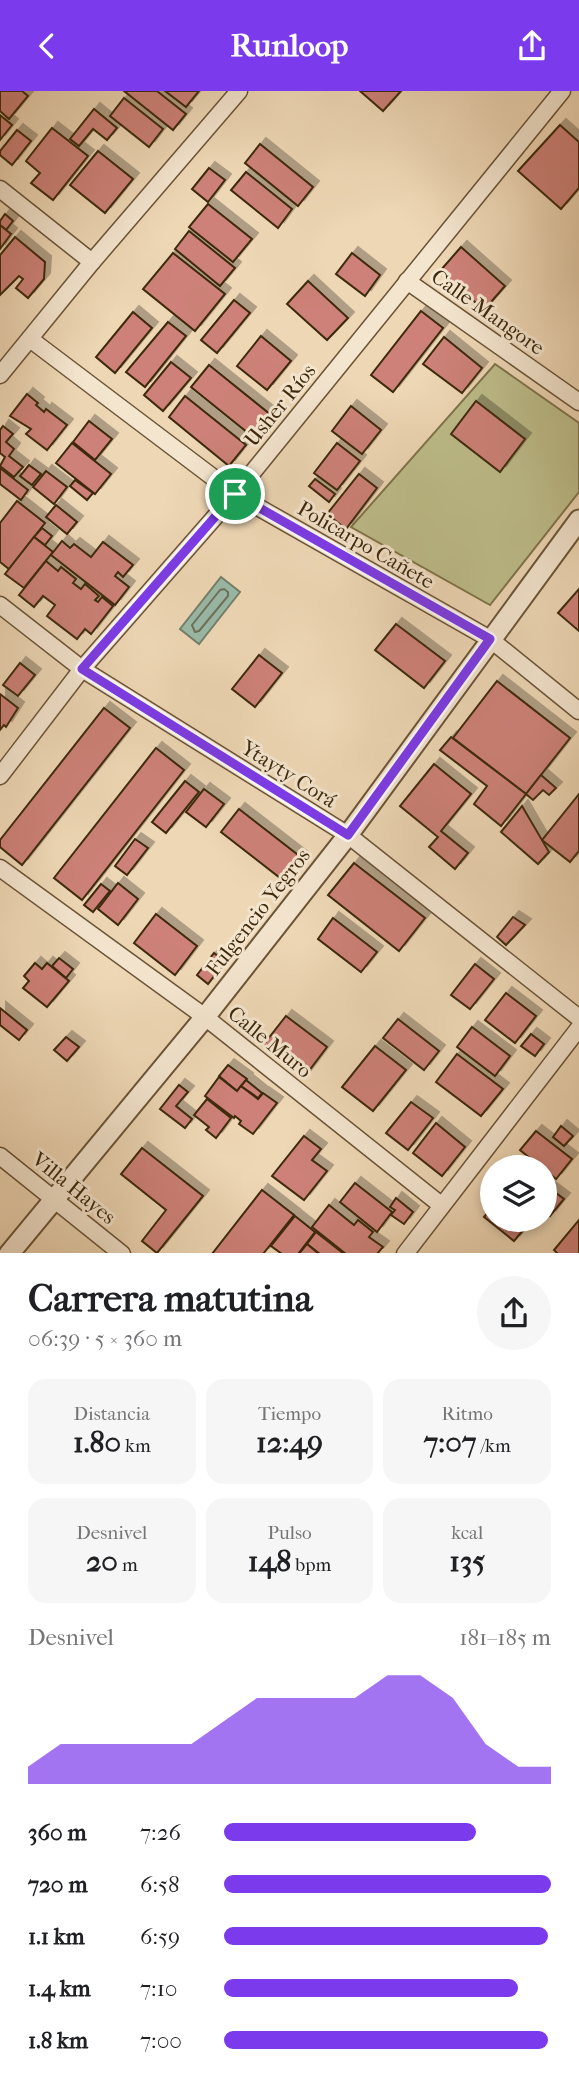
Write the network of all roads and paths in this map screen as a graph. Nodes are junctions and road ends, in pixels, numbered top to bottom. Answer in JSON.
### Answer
{"nodes":[{"id":1,"x":239,"y":91,"type":"edge"},
{"id":2,"x":562,"y":91,"type":"edge"},
{"id":3,"x":0,"y":189,"type":"edge"},
{"id":4,"x":92,"y":262,"type":"junction"},
{"id":5,"x":407,"y":282,"type":"junction"},
{"id":6,"x":30,"y":339,"type":"junction"},
{"id":7,"x":0,"y":375,"type":"edge"},
{"id":8,"x":579,"y":402,"type":"edge"},
{"id":9,"x":235,"y":494,"type":"junction"},
{"id":10,"x":579,"y":520,"type":"edge"},
{"id":11,"x":0,"y":605,"type":"edge"},
{"id":12,"x":490,"y":639,"type":"junction"},
{"id":13,"x":82,"y":669,"type":"junction"},
{"id":14,"x":579,"y":711,"type":"edge"},
{"id":15,"x":0,"y":776,"type":"edge"},
{"id":16,"x":348,"y":835,"type":"junction"},
{"id":17,"x":0,"y":867,"type":"edge"},
{"id":18,"x":205,"y":1017,"type":"junction"},
{"id":19,"x":579,"y":1018,"type":"edge"},
{"id":20,"x":579,"y":1028,"type":"edge"},
{"id":21,"x":0,"y":1156,"type":"edge"},
{"id":22,"x":53,"y":1199,"type":"junction"},
{"id":23,"x":441,"y":1205,"type":"junction"},
{"id":24,"x":10,"y":1253,"type":"edge"},
{"id":25,"x":121,"y":1253,"type":"edge"},
{"id":26,"x":406,"y":1253,"type":"edge"}],
"edges":[{"from":1,"to":4,"type":"street"},
{"from":2,"to":5,"type":"street","name":"Usher Ríos"},
{"from":3,"to":4,"type":"street"},
{"from":4,"to":6,"type":"street"},
{"from":5,"to":8,"type":"street","name":"Calle Mangore"},
{"from":5,"to":9,"type":"street","name":"Usher Ríos"},
{"from":6,"to":7,"type":"street"},
{"from":6,"to":9,"type":"street","name":"Policarpo Cañete"},
{"from":9,"to":12,"type":"street","name":"Policarpo Cañete"},
{"from":9,"to":13,"type":"street","name":"Usher Ríos"},
{"from":10,"to":12,"type":"street","name":"Fulgencio Yegros"},
{"from":11,"to":13,"type":"street","name":"Ytayty Corá"},
{"from":12,"to":14,"type":"street","name":"Policarpo Cañete"},
{"from":12,"to":16,"type":"street","name":"Fulgencio Yegros"},
{"from":13,"to":15,"type":"street","name":"Usher Ríos"},
{"from":13,"to":16,"type":"street","name":"Ytayty Corá"},
{"from":16,"to":18,"type":"street","name":"Fulgencio Yegros"},
{"from":16,"to":19,"type":"street","name":"Ytayty Corá"},
{"from":17,"to":18,"type":"street","name":"Calle Muro"},
{"from":18,"to":22,"type":"street","name":"Fulgencio Yegros"},
{"from":18,"to":23,"type":"street","name":"Calle Muro"},
{"from":20,"to":23,"type":"street"},
{"from":21,"to":22,"type":"street","name":"Villa Hayes"},
{"from":22,"to":24,"type":"street","name":"Fulgencio Yegros"},
{"from":22,"to":25,"type":"street","name":"Villa Hayes"},
{"from":23,"to":26,"type":"street"}]}
